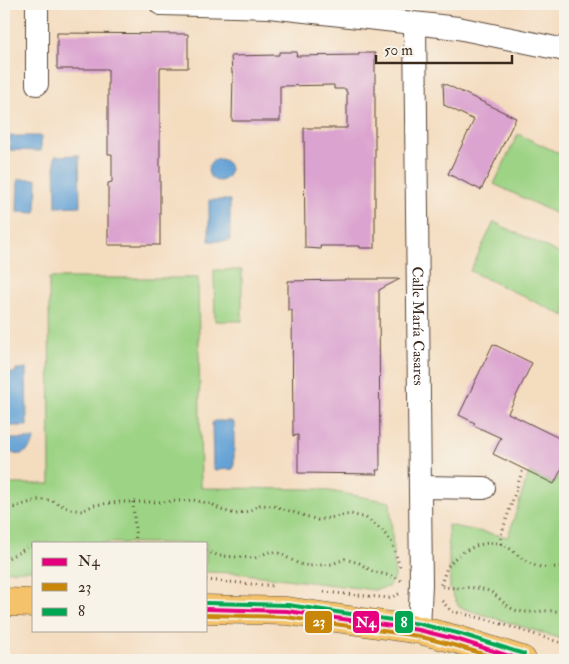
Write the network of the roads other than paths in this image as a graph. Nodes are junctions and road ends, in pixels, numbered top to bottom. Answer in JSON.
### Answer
{"nodes":[{"id":1,"x":37,"y":4,"type":"edge"},
{"id":2,"x":161,"y":4,"type":"edge"},
{"id":3,"x":415,"y":24,"type":"junction"},
{"id":4,"x":565,"y":50,"type":"edge"},
{"id":5,"x":37,"y":84,"type":"dead end"},
{"id":6,"x":420,"y":487,"type":"junction"},
{"id":7,"x":484,"y":488,"type":"dead end"},
{"id":8,"x":4,"y":602,"type":"edge"},
{"id":9,"x":32,"y":603,"type":"edge"},
{"id":10,"x":208,"y":608,"type":"edge"},
{"id":11,"x":419,"y":630,"type":"junction"},
{"id":12,"x":522,"y":660,"type":"edge"}],
"edges":[{"from":1,"to":5,"type":"street"},
{"from":2,"to":3,"type":"street"},
{"from":3,"to":4,"type":"street"},
{"from":3,"to":6,"type":"street","name":"Calle María Casares"},
{"from":6,"to":7,"type":"street"},
{"from":6,"to":11,"type":"street","name":"Calle María Casares"},
{"from":8,"to":9,"type":"main road"},
{"from":10,"to":11,"type":"main road"},
{"from":11,"to":12,"type":"main road"}]}
